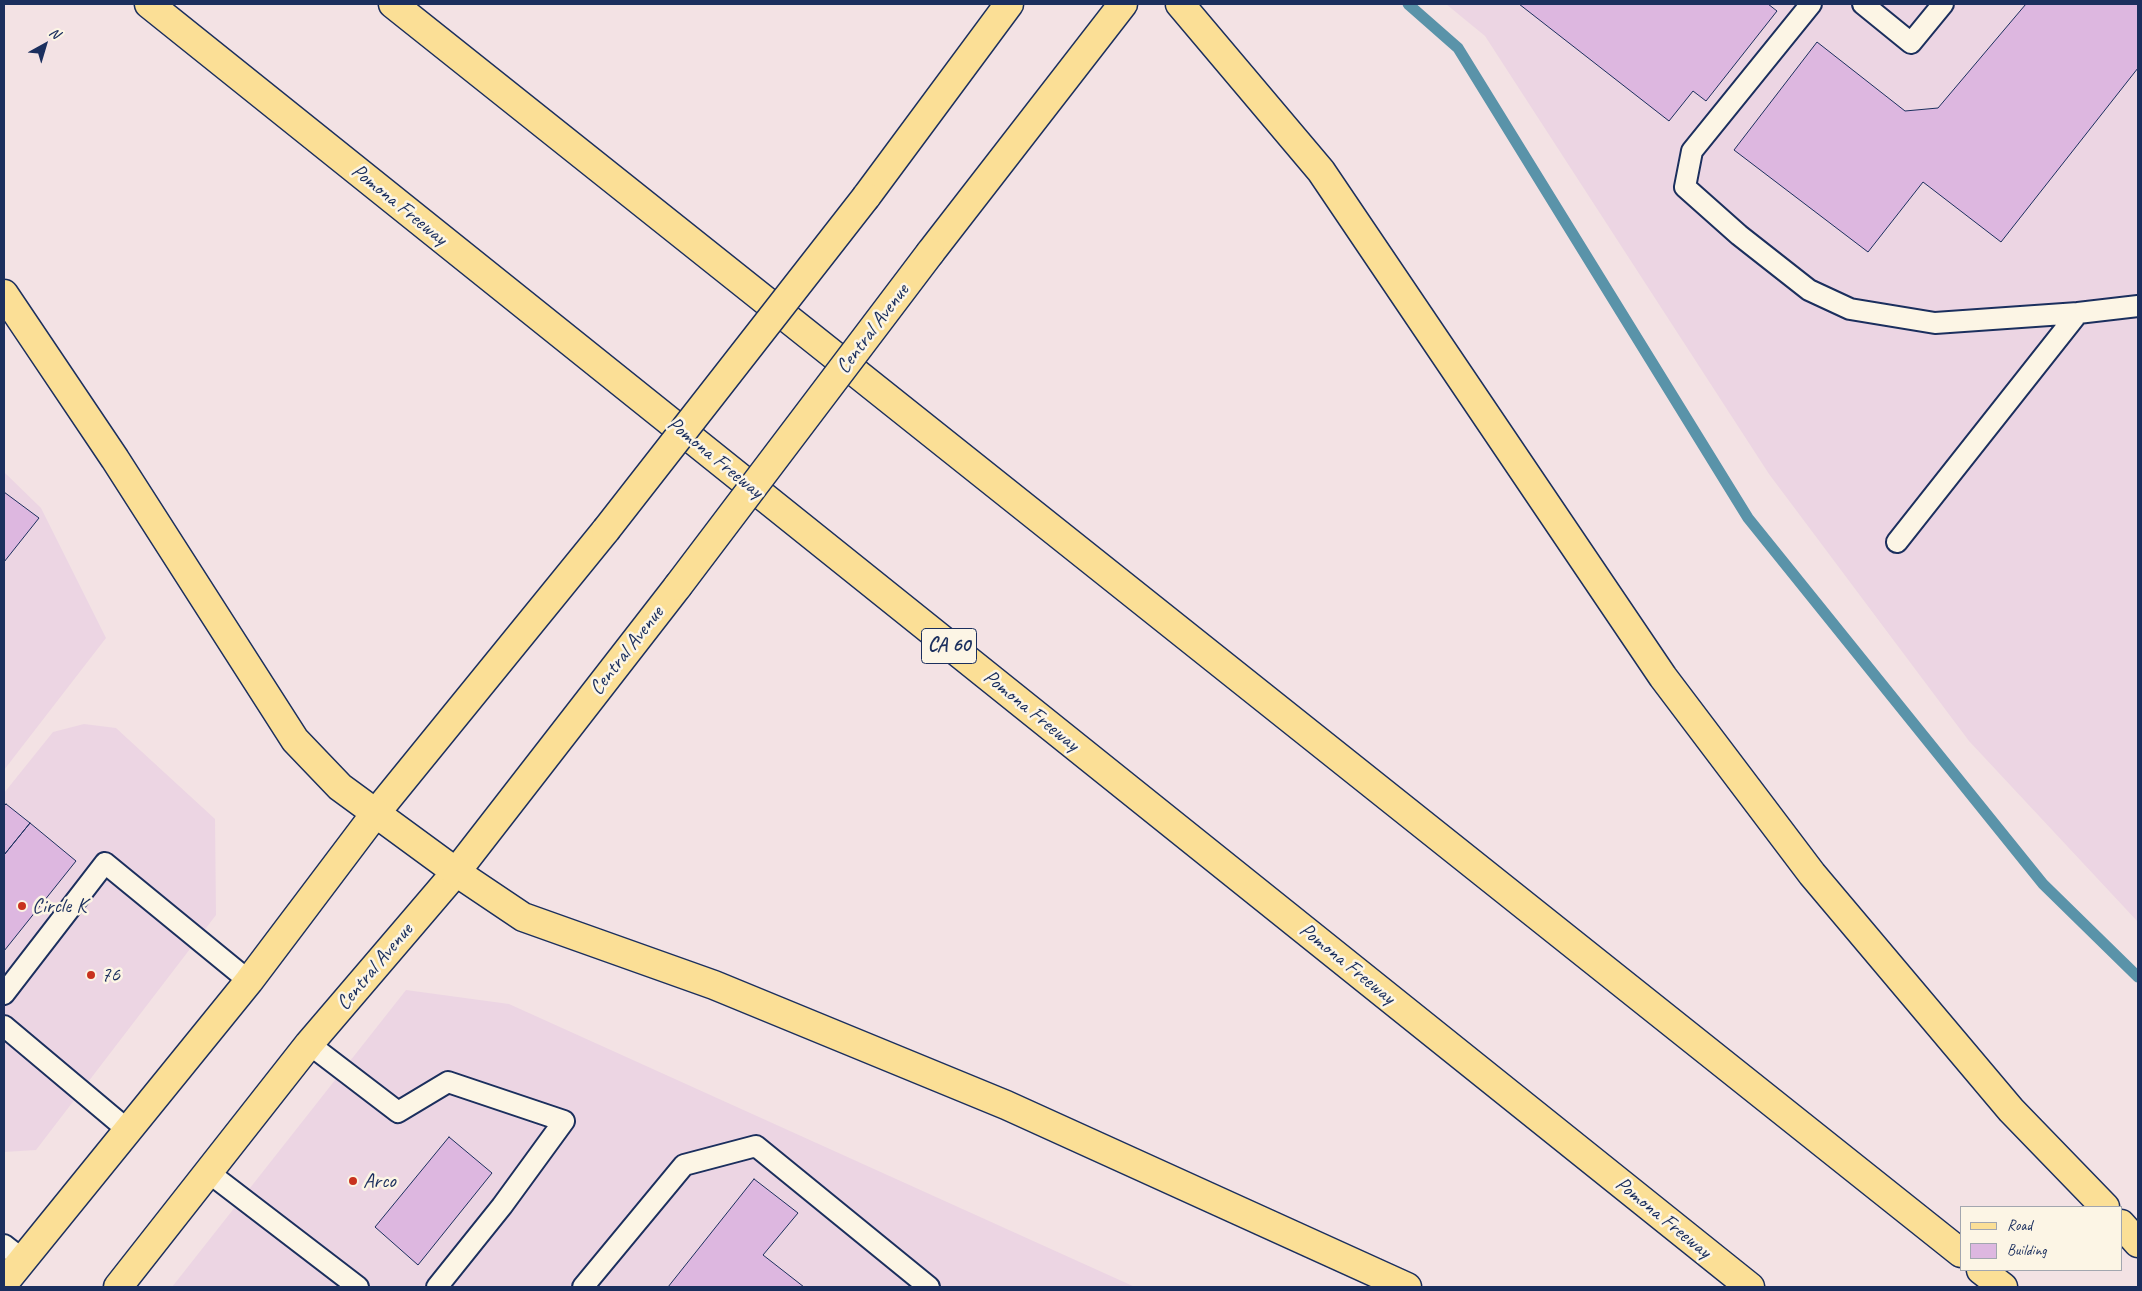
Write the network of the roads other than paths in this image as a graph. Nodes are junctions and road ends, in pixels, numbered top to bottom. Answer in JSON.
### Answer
{"nodes":[{"id":1,"x":149,"y":4,"type":"edge"},
{"id":2,"x":393,"y":4,"type":"edge"},
{"id":3,"x":1009,"y":4,"type":"edge"},
{"id":4,"x":1123,"y":4,"type":"edge"},
{"id":5,"x":1180,"y":4,"type":"edge"},
{"id":6,"x":1811,"y":4,"type":"edge"},
{"id":7,"x":1863,"y":4,"type":"edge"},
{"id":8,"x":1943,"y":4,"type":"edge"},
{"id":9,"x":4,"y":294,"type":"edge"},
{"id":10,"x":2138,"y":306,"type":"edge"},
{"id":11,"x":2078,"y":314,"type":"junction"},
{"id":12,"x":1897,"y":542,"type":"dead end"},
{"id":13,"x":375,"y":814,"type":"junction"},
{"id":14,"x":456,"y":872,"type":"junction"},
{"id":15,"x":249,"y":981,"type":"junction"},
{"id":16,"x":4,"y":994,"type":"edge"},
{"id":17,"x":4,"y":1026,"type":"edge"},
{"id":18,"x":309,"y":1044,"type":"junction"},
{"id":19,"x":129,"y":1131,"type":"junction"},
{"id":20,"x":208,"y":1172,"type":"junction"},
{"id":21,"x":2103,"y":1206,"type":"edge"},
{"id":22,"x":2122,"y":1225,"type":"edge"},
{"id":23,"x":2138,"y":1242,"type":"edge"},
{"id":24,"x":13,"y":1252,"type":"edge"},
{"id":25,"x":1960,"y":1252,"type":"edge"},
{"id":26,"x":1982,"y":1271,"type":"edge"},
{"id":27,"x":4,"y":1283,"type":"edge"},
{"id":28,"x":118,"y":1287,"type":"edge"},
{"id":29,"x":358,"y":1287,"type":"edge"},
{"id":30,"x":436,"y":1287,"type":"edge"},
{"id":31,"x":583,"y":1287,"type":"edge"},
{"id":32,"x":928,"y":1287,"type":"edge"},
{"id":33,"x":1407,"y":1287,"type":"edge"},
{"id":34,"x":1750,"y":1287,"type":"edge"},
{"id":35,"x":2003,"y":1287,"type":"edge"}],
"edges":[{"from":1,"to":34,"type":"main road","name":"Pomona Freeway","number":"CA 60"},
{"from":2,"to":25,"type":"main road"},
{"from":3,"to":13,"type":"main road","bridge":true},
{"from":4,"to":14,"type":"main road","name":"Central Avenue","bridge":true},
{"from":5,"to":21,"type":"main road"},
{"from":6,"to":11,"type":"lane"},
{"from":7,"to":8,"type":"lane"},
{"from":9,"to":13,"type":"main road"},
{"from":10,"to":11,"type":"lane"},
{"from":11,"to":12,"type":"lane"},
{"from":13,"to":14,"type":"main road"},
{"from":13,"to":15,"type":"main road"},
{"from":14,"to":18,"type":"main road","name":"Central Avenue"},
{"from":14,"to":33,"type":"main road"},
{"from":15,"to":16,"type":"lane"},
{"from":15,"to":19,"type":"main road"},
{"from":17,"to":19,"type":"lane"},
{"from":18,"to":20,"type":"main road","name":"Central Avenue"},
{"from":18,"to":30,"type":"lane"},
{"from":19,"to":24,"type":"main road"},
{"from":20,"to":28,"type":"main road","name":"Central Avenue"},
{"from":20,"to":29,"type":"lane"},
{"from":22,"to":23,"type":"main road"},
{"from":24,"to":27,"type":"main road"},
{"from":26,"to":35,"type":"main road"},
{"from":31,"to":32,"type":"lane"}]}
